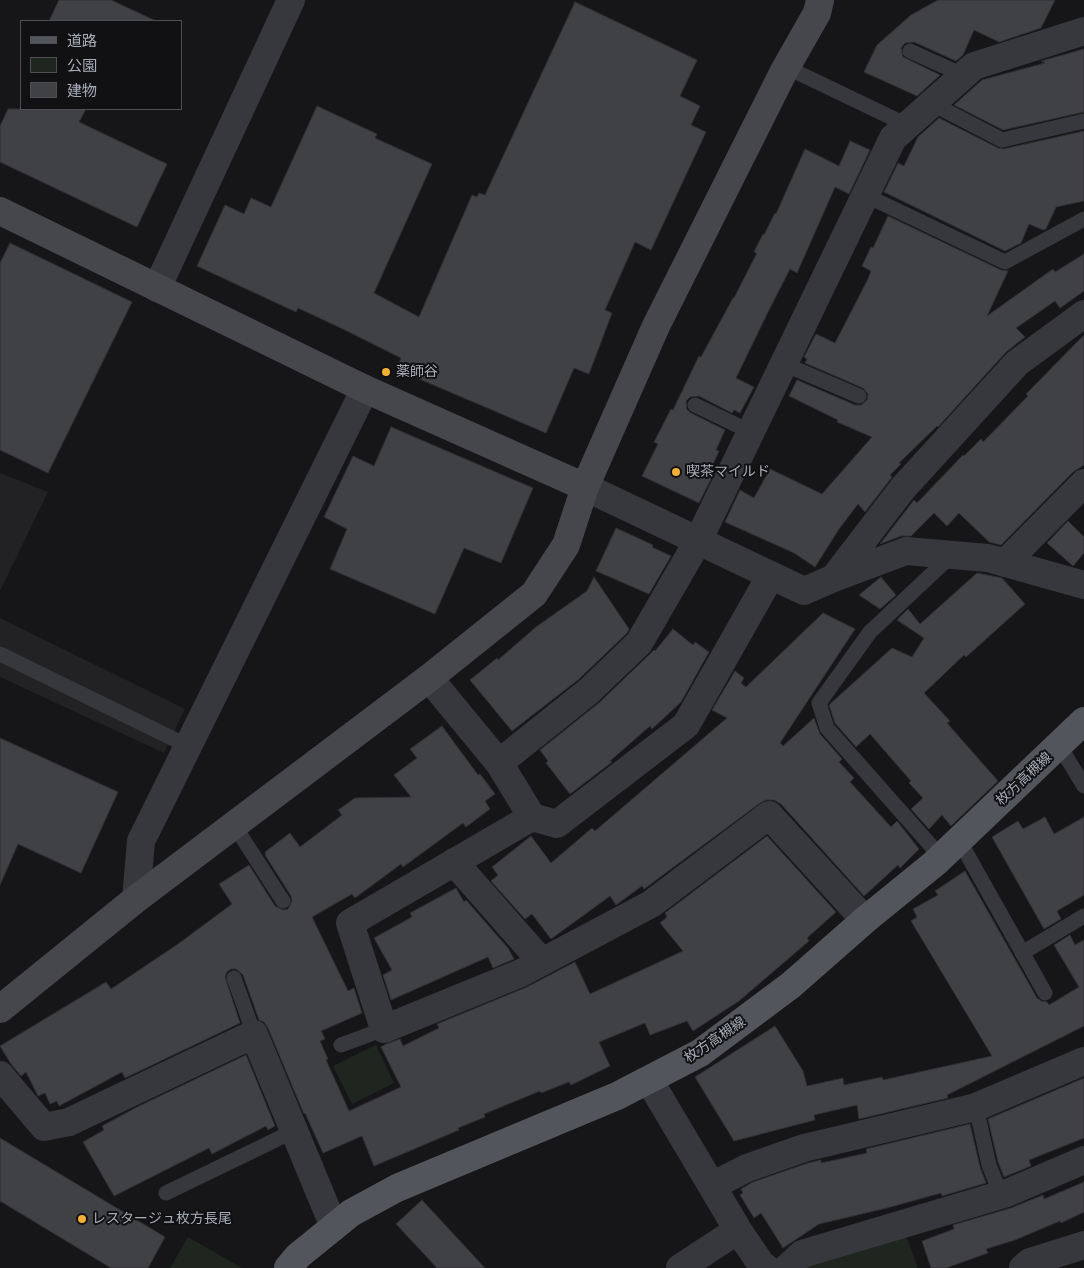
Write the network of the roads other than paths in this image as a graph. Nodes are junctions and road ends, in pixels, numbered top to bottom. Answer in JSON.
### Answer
{"nodes":[{"id":1,"x":291,"y":0,"type":"edge"},
{"id":2,"x":825,"y":4,"type":"edge"},
{"id":3,"x":1084,"y":31,"type":"edge"},
{"id":4,"x":910,"y":52,"type":"dead end"},
{"id":5,"x":786,"y":67,"type":"junction"},
{"id":6,"x":964,"y":75,"type":"junction"},
{"id":7,"x":931,"y":104,"type":"junction"},
{"id":8,"x":1084,"y":121,"type":"edge"},
{"id":9,"x":907,"y":125,"type":"junction"},
{"id":10,"x":865,"y":195,"type":"junction"},
{"id":11,"x":0,"y":212,"type":"edge"},
{"id":12,"x":1084,"y":219,"type":"edge"},
{"id":13,"x":157,"y":288,"type":"junction"},
{"id":14,"x":1084,"y":314,"type":"edge"},
{"id":15,"x":784,"y":364,"type":"junction"},
{"id":16,"x":365,"y":389,"type":"junction"},
{"id":17,"x":859,"y":396,"type":"dead end"},
{"id":18,"x":694,"y":405,"type":"dead end"},
{"id":19,"x":751,"y":432,"type":"junction"},
{"id":20,"x":1084,"y":483,"type":"edge"},
{"id":21,"x":585,"y":487,"type":"junction"},
{"id":22,"x":698,"y":541,"type":"junction"},
{"id":23,"x":952,"y":555,"type":"junction"},
{"id":24,"x":1005,"y":563,"type":"junction"},
{"id":25,"x":771,"y":576,"type":"junction"},
{"id":26,"x":834,"y":578,"type":"junction"},
{"id":27,"x":1084,"y":585,"type":"edge"},
{"id":28,"x":0,"y":654,"type":"edge"},
{"id":29,"x":429,"y":678,"type":"junction"},
{"id":30,"x":1084,"y":721,"type":"edge"},
{"id":31,"x":1059,"y":745,"type":"junction"},
{"id":32,"x":188,"y":746,"type":"junction"},
{"id":33,"x":498,"y":763,"type":"junction"},
{"id":34,"x":1084,"y":786,"type":"edge"},
{"id":35,"x":532,"y":817,"type":"junction"},
{"id":36,"x":234,"y":825,"type":"junction"},
{"id":37,"x":950,"y":849,"type":"junction"},
{"id":38,"x":454,"y":862,"type":"junction"},
{"id":39,"x":136,"y":899,"type":"junction"},
{"id":40,"x":283,"y":901,"type":"dead end"},
{"id":41,"x":1084,"y":916,"type":"edge"},
{"id":42,"x":865,"y":920,"type":"junction"},
{"id":43,"x":1022,"y":953,"type":"junction"},
{"id":44,"x":542,"y":962,"type":"junction"},
{"id":45,"x":234,"y":978,"type":"dead end"},
{"id":46,"x":1045,"y":993,"type":"dead end"},
{"id":47,"x":0,"y":1009,"type":"edge"},
{"id":48,"x":384,"y":1028,"type":"junction"},
{"id":49,"x":254,"y":1034,"type":"junction"},
{"id":50,"x":342,"y":1045,"type":"dead end"},
{"id":51,"x":1084,"y":1061,"type":"edge"},
{"id":52,"x":0,"y":1075,"type":"edge"},
{"id":53,"x":649,"y":1080,"type":"junction"},
{"id":54,"x":976,"y":1107,"type":"junction"},
{"id":55,"x":294,"y":1131,"type":"junction"},
{"id":56,"x":1084,"y":1160,"type":"edge"},
{"id":57,"x":712,"y":1186,"type":"junction"},
{"id":58,"x":166,"y":1193,"type":"dead end"},
{"id":59,"x":1001,"y":1195,"type":"junction"},
{"id":60,"x":334,"y":1227,"type":"junction"},
{"id":61,"x":738,"y":1230,"type":"junction"},
{"id":62,"x":1084,"y":1245,"type":"edge"},
{"id":63,"x":288,"y":1268,"type":"edge"},
{"id":64,"x":680,"y":1268,"type":"edge"},
{"id":65,"x":766,"y":1268,"type":"edge"},
{"id":66,"x":787,"y":1268,"type":"edge"},
{"id":67,"x":1023,"y":1268,"type":"edge"}],
"edges":[{"from":1,"to":13,"type":"street"},
{"from":2,"to":5,"type":"street"},
{"from":3,"to":6,"type":"street"},
{"from":4,"to":6,"type":"lane"},
{"from":5,"to":9,"type":"lane"},
{"from":5,"to":21,"type":"street"},
{"from":6,"to":7,"type":"street"},
{"from":7,"to":8,"type":"lane"},
{"from":7,"to":9,"type":"street"},
{"from":9,"to":10,"type":"street"},
{"from":10,"to":12,"type":"lane"},
{"from":10,"to":15,"type":"street"},
{"from":11,"to":13,"type":"street"},
{"from":13,"to":16,"type":"street"},
{"from":14,"to":26,"type":"street"},
{"from":15,"to":17,"type":"lane"},
{"from":15,"to":19,"type":"street"},
{"from":16,"to":21,"type":"street"},
{"from":16,"to":32,"type":"street"},
{"from":18,"to":19,"type":"lane"},
{"from":19,"to":22,"type":"street"},
{"from":20,"to":24,"type":"street"},
{"from":21,"to":22,"type":"street"},
{"from":21,"to":29,"type":"street"},
{"from":22,"to":25,"type":"street"},
{"from":22,"to":33,"type":"street"},
{"from":23,"to":24,"type":"street"},
{"from":23,"to":26,"type":"street"},
{"from":23,"to":37,"type":"lane"},
{"from":24,"to":27,"type":"street"},
{"from":25,"to":26,"type":"street"},
{"from":25,"to":35,"type":"street"},
{"from":28,"to":32,"type":"lane"},
{"from":29,"to":33,"type":"street"},
{"from":29,"to":36,"type":"street"},
{"from":30,"to":31,"type":"main road","name":"枚方高槻線"},
{"from":31,"to":34,"type":"lane"},
{"from":31,"to":37,"type":"main road","name":"枚方高槻線"},
{"from":32,"to":39,"type":"street"},
{"from":33,"to":35,"type":"street"},
{"from":35,"to":38,"type":"street"},
{"from":36,"to":39,"type":"street"},
{"from":36,"to":40,"type":"lane"},
{"from":37,"to":42,"type":"main road","name":"枚方高槻線"},
{"from":37,"to":43,"type":"lane"},
{"from":38,"to":44,"type":"street"},
{"from":38,"to":48,"type":"street"},
{"from":39,"to":47,"type":"street"},
{"from":41,"to":43,"type":"lane"},
{"from":42,"to":44,"type":"street"},
{"from":42,"to":53,"type":"main road","name":"枚方高槻線"},
{"from":43,"to":46,"type":"lane"},
{"from":44,"to":48,"type":"street"},
{"from":45,"to":49,"type":"lane"},
{"from":48,"to":50,"type":"lane"},
{"from":49,"to":52,"type":"street"},
{"from":49,"to":55,"type":"street"},
{"from":51,"to":54,"type":"street"},
{"from":53,"to":57,"type":"street"},
{"from":53,"to":60,"type":"main road","name":"枚方高槻線"},
{"from":54,"to":57,"type":"street"},
{"from":54,"to":59,"type":"lane"},
{"from":55,"to":58,"type":"lane"},
{"from":55,"to":60,"type":"street"},
{"from":56,"to":59,"type":"street"},
{"from":57,"to":61,"type":"street"},
{"from":59,"to":66,"type":"street"},
{"from":60,"to":63,"type":"main road","name":"枚方高槻線"},
{"from":61,"to":64,"type":"street"},
{"from":61,"to":65,"type":"street"},
{"from":62,"to":67,"type":"street"}]}
